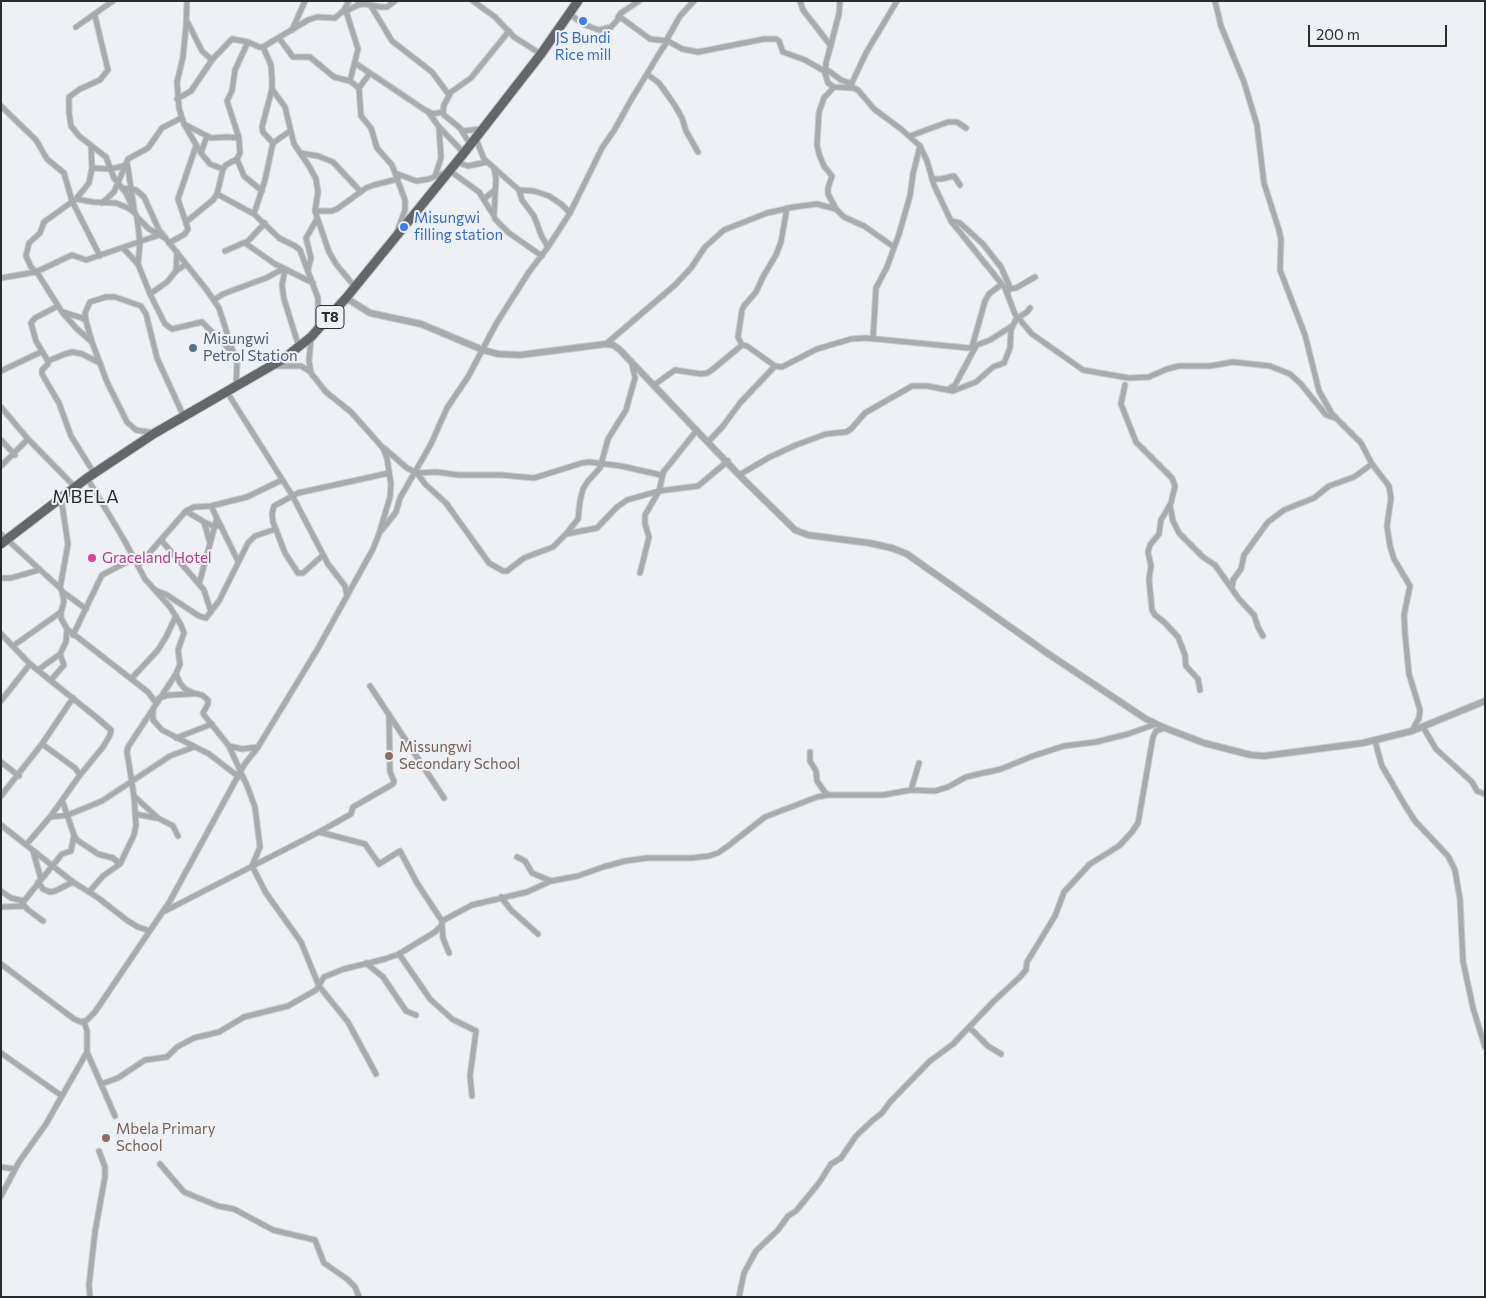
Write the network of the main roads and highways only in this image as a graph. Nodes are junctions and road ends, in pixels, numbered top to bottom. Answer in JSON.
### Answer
{"nodes":[{"id":1,"x":578,"y":1,"type":"edge"},
{"id":2,"x":3,"y":539,"type":"edge"}],
"edges":[{"from":1,"to":2,"type":"highway","number":"T8"}]}
